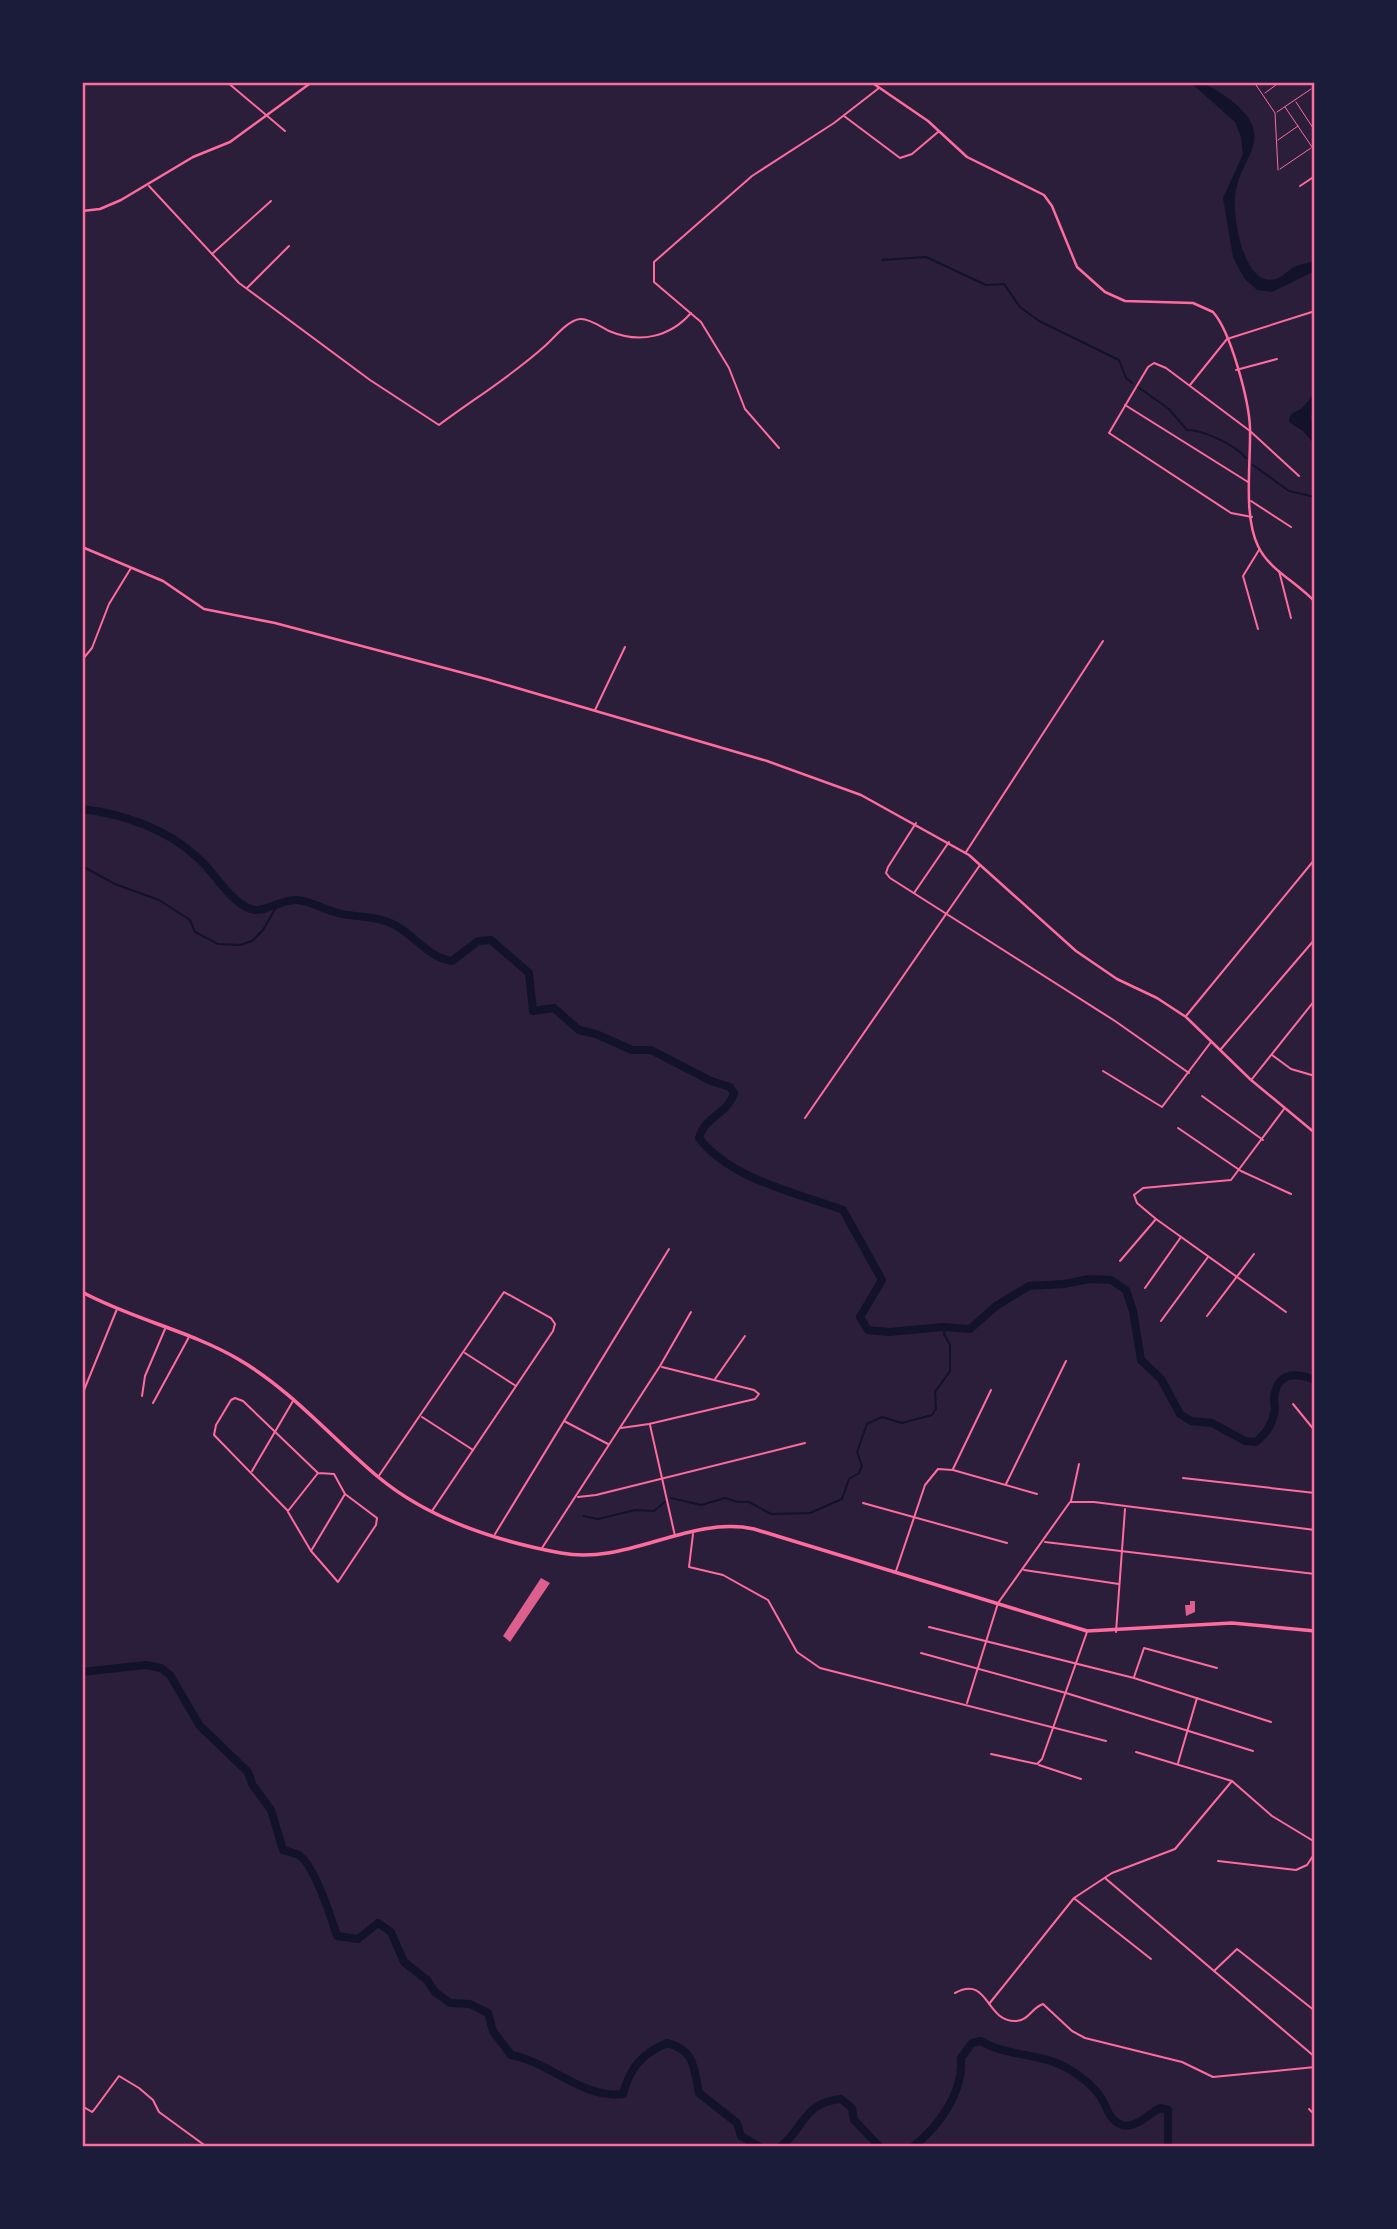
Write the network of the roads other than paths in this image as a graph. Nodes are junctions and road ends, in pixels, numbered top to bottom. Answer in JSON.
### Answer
{"nodes":[{"id":1,"x":227,"y":82,"type":"edge"},
{"id":2,"x":312,"y":82,"type":"edge"},
{"id":3,"x":871,"y":82,"type":"edge"},
{"id":4,"x":1311,"y":82,"type":"edge"},
{"id":5,"x":880,"y":87,"type":"junction"},
{"id":6,"x":1314,"y":88,"type":"edge"},
{"id":7,"x":264,"y":116,"type":"junction"},
{"id":8,"x":843,"y":116,"type":"junction"},
{"id":9,"x":285,"y":131,"type":"dead end"},
{"id":10,"x":939,"y":131,"type":"junction"},
{"id":11,"x":1315,"y":176,"type":"edge"},
{"id":12,"x":148,"y":185,"type":"junction"},
{"id":13,"x":1300,"y":186,"type":"dead end"},
{"id":14,"x":271,"y":201,"type":"dead end"},
{"id":15,"x":82,"y":211,"type":"edge"},
{"id":16,"x":289,"y":246,"type":"dead end"},
{"id":17,"x":212,"y":254,"type":"junction"},
{"id":18,"x":247,"y":289,"type":"junction"},
{"id":19,"x":1315,"y":312,"type":"edge"},
{"id":20,"x":691,"y":313,"type":"junction"},
{"id":21,"x":1227,"y":339,"type":"junction"},
{"id":22,"x":1277,"y":359,"type":"dead end"},
{"id":23,"x":1236,"y":370,"type":"junction"},
{"id":24,"x":1189,"y":386,"type":"junction"},
{"id":25,"x":1124,"y":405,"type":"junction"},
{"id":26,"x":1250,"y":431,"type":"junction"},
{"id":27,"x":779,"y":448,"type":"dead end"},
{"id":28,"x":1299,"y":476,"type":"dead end"},
{"id":29,"x":1249,"y":482,"type":"junction"},
{"id":30,"x":1251,"y":501,"type":"junction"},
{"id":31,"x":1252,"y":517,"type":"junction"},
{"id":32,"x":1291,"y":527,"type":"dead end"},
{"id":33,"x":82,"y":547,"type":"edge"},
{"id":34,"x":1260,"y":550,"type":"junction"},
{"id":35,"x":131,"y":567,"type":"junction"},
{"id":36,"x":1279,"y":570,"type":"junction"},
{"id":37,"x":1315,"y":602,"type":"edge"},
{"id":38,"x":1291,"y":618,"type":"dead end"},
{"id":39,"x":1258,"y":629,"type":"dead end"},
{"id":40,"x":1103,"y":641,"type":"dead end"},
{"id":41,"x":625,"y":646,"type":"dead end"},
{"id":42,"x":82,"y":660,"type":"edge"},
{"id":43,"x":595,"y":711,"type":"junction"},
{"id":44,"x":915,"y":823,"type":"junction"},
{"id":45,"x":949,"y":842,"type":"junction"},
{"id":46,"x":966,"y":853,"type":"junction"},
{"id":47,"x":1315,"y":859,"type":"edge"},
{"id":48,"x":981,"y":865,"type":"junction"},
{"id":49,"x":913,"y":894,"type":"junction"},
{"id":50,"x":945,"y":914,"type":"junction"},
{"id":51,"x":1315,"y":939,"type":"edge"},
{"id":52,"x":1315,"y":1000,"type":"edge"},
{"id":53,"x":1186,"y":1017,"type":"junction"},
{"id":54,"x":1212,"y":1041,"type":"junction"},
{"id":55,"x":1221,"y":1049,"type":"junction"},
{"id":56,"x":1271,"y":1055,"type":"junction"},
{"id":57,"x":1103,"y":1071,"type":"dead end"},
{"id":58,"x":1189,"y":1073,"type":"junction"},
{"id":59,"x":1315,"y":1076,"type":"edge"},
{"id":60,"x":1251,"y":1080,"type":"junction"},
{"id":61,"x":1202,"y":1096,"type":"dead end"},
{"id":62,"x":1284,"y":1109,"type":"junction"},
{"id":63,"x":806,"y":1118,"type":"dead end"},
{"id":64,"x":1178,"y":1128,"type":"dead end"},
{"id":65,"x":1315,"y":1133,"type":"edge"},
{"id":66,"x":1263,"y":1140,"type":"junction"},
{"id":67,"x":1241,"y":1171,"type":"junction"},
{"id":68,"x":1291,"y":1194,"type":"dead end"},
{"id":69,"x":1156,"y":1219,"type":"junction"},
{"id":70,"x":1181,"y":1236,"type":"junction"},
{"id":71,"x":669,"y":1249,"type":"dead end"},
{"id":72,"x":1254,"y":1254,"type":"dead end"},
{"id":73,"x":1209,"y":1256,"type":"junction"},
{"id":74,"x":1120,"y":1261,"type":"dead end"},
{"id":75,"x":1238,"y":1275,"type":"junction"},
{"id":76,"x":1145,"y":1287,"type":"dead end"},
{"id":77,"x":82,"y":1292,"type":"edge"},
{"id":78,"x":118,"y":1308,"type":"junction"},
{"id":79,"x":691,"y":1312,"type":"dead end"},
{"id":80,"x":1286,"y":1312,"type":"dead end"},
{"id":81,"x":1207,"y":1316,"type":"dead end"},
{"id":82,"x":1161,"y":1321,"type":"dead end"},
{"id":83,"x":165,"y":1328,"type":"junction"},
{"id":84,"x":745,"y":1336,"type":"dead end"},
{"id":85,"x":189,"y":1337,"type":"junction"},
{"id":86,"x":464,"y":1352,"type":"junction"},
{"id":87,"x":1066,"y":1361,"type":"dead end"},
{"id":88,"x":660,"y":1366,"type":"junction"},
{"id":89,"x":714,"y":1380,"type":"junction"},
{"id":90,"x":517,"y":1387,"type":"junction"},
{"id":91,"x":991,"y":1390,"type":"dead end"},
{"id":92,"x":82,"y":1395,"type":"edge"},
{"id":93,"x":142,"y":1396,"type":"dead end"},
{"id":94,"x":293,"y":1401,"type":"junction"},
{"id":95,"x":153,"y":1403,"type":"dead end"},
{"id":96,"x":1293,"y":1404,"type":"dead end"},
{"id":97,"x":421,"y":1416,"type":"junction"},
{"id":98,"x":563,"y":1420,"type":"junction"},
{"id":99,"x":649,"y":1424,"type":"junction"},
{"id":100,"x":620,"y":1428,"type":"junction"},
{"id":101,"x":1315,"y":1431,"type":"edge"},
{"id":102,"x":274,"y":1432,"type":"junction"},
{"id":103,"x":805,"y":1443,"type":"dead end"},
{"id":104,"x":609,"y":1445,"type":"junction"},
{"id":105,"x":474,"y":1451,"type":"junction"},
{"id":106,"x":1079,"y":1464,"type":"dead end"},
{"id":107,"x":953,"y":1469,"type":"junction"},
{"id":108,"x":251,"y":1472,"type":"junction"},
{"id":109,"x":318,"y":1473,"type":"junction"},
{"id":110,"x":378,"y":1477,"type":"junction"},
{"id":111,"x":663,"y":1477,"type":"junction"},
{"id":112,"x":1183,"y":1478,"type":"dead end"},
{"id":113,"x":1006,"y":1485,"type":"junction"},
{"id":114,"x":1315,"y":1493,"type":"edge"},
{"id":115,"x":345,"y":1494,"type":"junction"},
{"id":116,"x":1037,"y":1494,"type":"dead end"},
{"id":117,"x":577,"y":1497,"type":"junction"},
{"id":118,"x":1070,"y":1502,"type":"junction"},
{"id":119,"x":863,"y":1503,"type":"dead end"},
{"id":120,"x":1125,"y":1508,"type":"junction"},
{"id":121,"x":288,"y":1511,"type":"junction"},
{"id":122,"x":432,"y":1512,"type":"junction"},
{"id":123,"x":915,"y":1516,"type":"junction"},
{"id":124,"x":1315,"y":1530,"type":"edge"},
{"id":125,"x":694,"y":1532,"type":"junction"},
{"id":126,"x":494,"y":1535,"type":"junction"},
{"id":127,"x":675,"y":1537,"type":"junction"},
{"id":128,"x":1043,"y":1541,"type":"junction"},
{"id":129,"x":1007,"y":1543,"type":"dead end"},
{"id":130,"x":541,"y":1549,"type":"junction"},
{"id":131,"x":1123,"y":1550,"type":"junction"},
{"id":132,"x":311,"y":1551,"type":"junction"},
{"id":133,"x":1023,"y":1570,"type":"junction"},
{"id":134,"x":896,"y":1572,"type":"junction"},
{"id":135,"x":1315,"y":1574,"type":"edge"},
{"id":136,"x":1120,"y":1584,"type":"junction"},
{"id":137,"x":998,"y":1603,"type":"junction"},
{"id":138,"x":929,"y":1627,"type":"dead end"},
{"id":139,"x":1087,"y":1631,"type":"junction"},
{"id":140,"x":1116,"y":1632,"type":"junction"},
{"id":141,"x":1315,"y":1632,"type":"edge"},
{"id":142,"x":987,"y":1641,"type":"junction"},
{"id":143,"x":921,"y":1653,"type":"dead end"},
{"id":144,"x":1076,"y":1663,"type":"junction"},
{"id":145,"x":1217,"y":1668,"type":"dead end"},
{"id":146,"x":979,"y":1669,"type":"junction"},
{"id":147,"x":1134,"y":1678,"type":"junction"},
{"id":148,"x":1066,"y":1693,"type":"junction"},
{"id":149,"x":1197,"y":1698,"type":"junction"},
{"id":150,"x":967,"y":1705,"type":"junction"},
{"id":151,"x":1271,"y":1722,"type":"dead end"},
{"id":152,"x":1056,"y":1726,"type":"junction"},
{"id":153,"x":1188,"y":1731,"type":"junction"},
{"id":154,"x":1106,"y":1741,"type":"dead end"},
{"id":155,"x":1253,"y":1751,"type":"dead end"},
{"id":156,"x":1136,"y":1752,"type":"dead end"},
{"id":157,"x":991,"y":1754,"type":"dead end"},
{"id":158,"x":1037,"y":1764,"type":"junction"},
{"id":159,"x":1178,"y":1764,"type":"junction"},
{"id":160,"x":1081,"y":1779,"type":"dead end"},
{"id":161,"x":1232,"y":1781,"type":"junction"},
{"id":162,"x":1315,"y":1842,"type":"edge"},
{"id":163,"x":1315,"y":1853,"type":"edge"},
{"id":164,"x":1218,"y":1861,"type":"dead end"},
{"id":165,"x":1104,"y":1878,"type":"junction"},
{"id":166,"x":1074,"y":1898,"type":"junction"},
{"id":167,"x":1151,"y":1959,"type":"dead end"},
{"id":168,"x":1214,"y":1971,"type":"junction"},
{"id":169,"x":955,"y":1993,"type":"dead end"},
{"id":170,"x":989,"y":2004,"type":"junction"},
{"id":171,"x":1315,"y":2011,"type":"edge"},
{"id":172,"x":1315,"y":2057,"type":"edge"},
{"id":173,"x":1315,"y":2067,"type":"edge"},
{"id":174,"x":82,"y":2106,"type":"edge"},
{"id":175,"x":1308,"y":2109,"type":"dead end"},
{"id":176,"x":1315,"y":2115,"type":"edge"},
{"id":177,"x":206,"y":2147,"type":"edge"}],
"edges":[{"from":1,"to":7,"type":"street"},
{"from":2,"to":7,"type":"street"},
{"from":3,"to":5,"type":"street"},
{"from":4,"to":6,"type":"street"},
{"from":5,"to":8,"type":"street"},
{"from":5,"to":10,"type":"street"},
{"from":7,"to":9,"type":"street"},
{"from":7,"to":12,"type":"street"},
{"from":8,"to":10,"type":"street"},
{"from":8,"to":20,"type":"street"},
{"from":10,"to":21,"type":"street"},
{"from":11,"to":13,"type":"street"},
{"from":12,"to":15,"type":"street"},
{"from":12,"to":17,"type":"street"},
{"from":14,"to":17,"type":"street"},
{"from":16,"to":18,"type":"street"},
{"from":17,"to":18,"type":"street"},
{"from":18,"to":20,"type":"street"},
{"from":19,"to":21,"type":"street"},
{"from":20,"to":27,"type":"street"},
{"from":21,"to":23,"type":"street"},
{"from":21,"to":24,"type":"street"},
{"from":22,"to":23,"type":"street"},
{"from":23,"to":26,"type":"street"},
{"from":24,"to":25,"type":"street"},
{"from":24,"to":26,"type":"street"},
{"from":25,"to":29,"type":"street"},
{"from":25,"to":31,"type":"street"},
{"from":26,"to":28,"type":"street"},
{"from":26,"to":29,"type":"street"},
{"from":29,"to":30,"type":"street"},
{"from":30,"to":31,"type":"street"},
{"from":30,"to":32,"type":"street"},
{"from":31,"to":34,"type":"street"},
{"from":33,"to":35,"type":"street"},
{"from":34,"to":36,"type":"street"},
{"from":34,"to":39,"type":"street"},
{"from":35,"to":42,"type":"street"},
{"from":35,"to":43,"type":"street"},
{"from":36,"to":37,"type":"street"},
{"from":36,"to":38,"type":"street"},
{"from":40,"to":46,"type":"street"},
{"from":41,"to":43,"type":"street"},
{"from":43,"to":44,"type":"street"},
{"from":44,"to":45,"type":"street"},
{"from":44,"to":49,"type":"street"},
{"from":45,"to":46,"type":"street"},
{"from":45,"to":49,"type":"street"},
{"from":46,"to":48,"type":"street"},
{"from":47,"to":53,"type":"street"},
{"from":48,"to":50,"type":"street"},
{"from":48,"to":53,"type":"street"},
{"from":49,"to":50,"type":"street"},
{"from":50,"to":58,"type":"street"},
{"from":50,"to":63,"type":"street"},
{"from":51,"to":55,"type":"street"},
{"from":52,"to":56,"type":"street"},
{"from":53,"to":54,"type":"street"},
{"from":54,"to":55,"type":"street"},
{"from":54,"to":58,"type":"street"},
{"from":55,"to":60,"type":"street"},
{"from":56,"to":59,"type":"street"},
{"from":56,"to":60,"type":"street"},
{"from":57,"to":58,"type":"street"},
{"from":60,"to":62,"type":"street"},
{"from":61,"to":66,"type":"street"},
{"from":62,"to":65,"type":"street"},
{"from":62,"to":66,"type":"street"},
{"from":64,"to":67,"type":"street"},
{"from":66,"to":67,"type":"street"},
{"from":67,"to":68,"type":"street"},
{"from":67,"to":69,"type":"street"},
{"from":69,"to":70,"type":"street"},
{"from":69,"to":74,"type":"street"},
{"from":70,"to":73,"type":"street"},
{"from":70,"to":76,"type":"street"},
{"from":71,"to":98,"type":"street"},
{"from":72,"to":75,"type":"street"},
{"from":73,"to":75,"type":"street"},
{"from":73,"to":82,"type":"street"},
{"from":75,"to":80,"type":"street"},
{"from":75,"to":81,"type":"street"},
{"from":77,"to":78,"type":"main road"},
{"from":78,"to":83,"type":"main road"},
{"from":78,"to":92,"type":"street"},
{"from":79,"to":88,"type":"street"},
{"from":83,"to":85,"type":"main road"},
{"from":83,"to":93,"type":"street"},
{"from":84,"to":89,"type":"street"},
{"from":85,"to":94,"type":"main road"},
{"from":85,"to":95,"type":"street"},
{"from":86,"to":90,"type":"street"},
{"from":86,"to":90,"type":"street"},
{"from":86,"to":97,"type":"street"},
{"from":87,"to":113,"type":"street"},
{"from":88,"to":89,"type":"street"},
{"from":88,"to":100,"type":"street"},
{"from":89,"to":99,"type":"street"},
{"from":90,"to":105,"type":"street"},
{"from":91,"to":107,"type":"street"},
{"from":94,"to":102,"type":"street"},
{"from":94,"to":110,"type":"main road"},
{"from":96,"to":101,"type":"street"},
{"from":97,"to":105,"type":"street"},
{"from":97,"to":110,"type":"street"},
{"from":98,"to":104,"type":"street"},
{"from":98,"to":126,"type":"street"},
{"from":99,"to":100,"type":"street"},
{"from":99,"to":111,"type":"street"},
{"from":100,"to":104,"type":"street"},
{"from":102,"to":108,"type":"street"},
{"from":102,"to":108,"type":"street"},
{"from":102,"to":109,"type":"street"},
{"from":103,"to":111,"type":"street"},
{"from":104,"to":117,"type":"street"},
{"from":105,"to":122,"type":"street"},
{"from":106,"to":118,"type":"street"},
{"from":107,"to":113,"type":"street"},
{"from":107,"to":123,"type":"street"},
{"from":108,"to":121,"type":"street"},
{"from":109,"to":115,"type":"street"},
{"from":109,"to":121,"type":"street"},
{"from":110,"to":122,"type":"main road"},
{"from":111,"to":117,"type":"street"},
{"from":111,"to":127,"type":"street"},
{"from":112,"to":114,"type":"street"},
{"from":113,"to":116,"type":"street"},
{"from":115,"to":132,"type":"street"},
{"from":115,"to":132,"type":"street"},
{"from":117,"to":130,"type":"street"},
{"from":118,"to":120,"type":"street"},
{"from":118,"to":128,"type":"street"},
{"from":119,"to":123,"type":"street"},
{"from":120,"to":124,"type":"street"},
{"from":120,"to":131,"type":"street"},
{"from":121,"to":132,"type":"street"},
{"from":122,"to":126,"type":"main road"},
{"from":123,"to":129,"type":"street"},
{"from":123,"to":134,"type":"street"},
{"from":125,"to":127,"type":"main road"},
{"from":125,"to":134,"type":"main road"},
{"from":125,"to":150,"type":"street"},
{"from":126,"to":130,"type":"main road"},
{"from":127,"to":130,"type":"main road"},
{"from":128,"to":131,"type":"street"},
{"from":128,"to":133,"type":"street"},
{"from":131,"to":135,"type":"street"},
{"from":131,"to":136,"type":"street"},
{"from":133,"to":136,"type":"street"},
{"from":133,"to":137,"type":"street"},
{"from":134,"to":137,"type":"main road"},
{"from":136,"to":140,"type":"street"},
{"from":137,"to":139,"type":"main road"},
{"from":137,"to":142,"type":"street"},
{"from":138,"to":142,"type":"street"},
{"from":139,"to":140,"type":"main road"},
{"from":139,"to":144,"type":"street"},
{"from":140,"to":141,"type":"main road"},
{"from":142,"to":144,"type":"street"},
{"from":142,"to":146,"type":"street"},
{"from":143,"to":146,"type":"street"},
{"from":144,"to":147,"type":"street"},
{"from":144,"to":148,"type":"street"},
{"from":145,"to":147,"type":"street"},
{"from":146,"to":148,"type":"street"},
{"from":146,"to":150,"type":"street"},
{"from":147,"to":149,"type":"street"},
{"from":148,"to":152,"type":"street"},
{"from":148,"to":153,"type":"street"},
{"from":149,"to":151,"type":"street"},
{"from":149,"to":153,"type":"street"},
{"from":150,"to":152,"type":"street"},
{"from":152,"to":154,"type":"street"},
{"from":152,"to":158,"type":"street"},
{"from":153,"to":155,"type":"street"},
{"from":153,"to":159,"type":"street"},
{"from":156,"to":159,"type":"street"},
{"from":157,"to":158,"type":"street"},
{"from":158,"to":160,"type":"street"},
{"from":159,"to":161,"type":"street"},
{"from":161,"to":162,"type":"street"},
{"from":161,"to":165,"type":"street"},
{"from":163,"to":164,"type":"street"},
{"from":165,"to":166,"type":"street"},
{"from":165,"to":168,"type":"street"},
{"from":166,"to":167,"type":"street"},
{"from":166,"to":170,"type":"street"},
{"from":168,"to":171,"type":"street"},
{"from":168,"to":172,"type":"street"},
{"from":169,"to":170,"type":"street"},
{"from":170,"to":173,"type":"street"},
{"from":174,"to":177,"type":"street"},
{"from":175,"to":176,"type":"street"}]}
